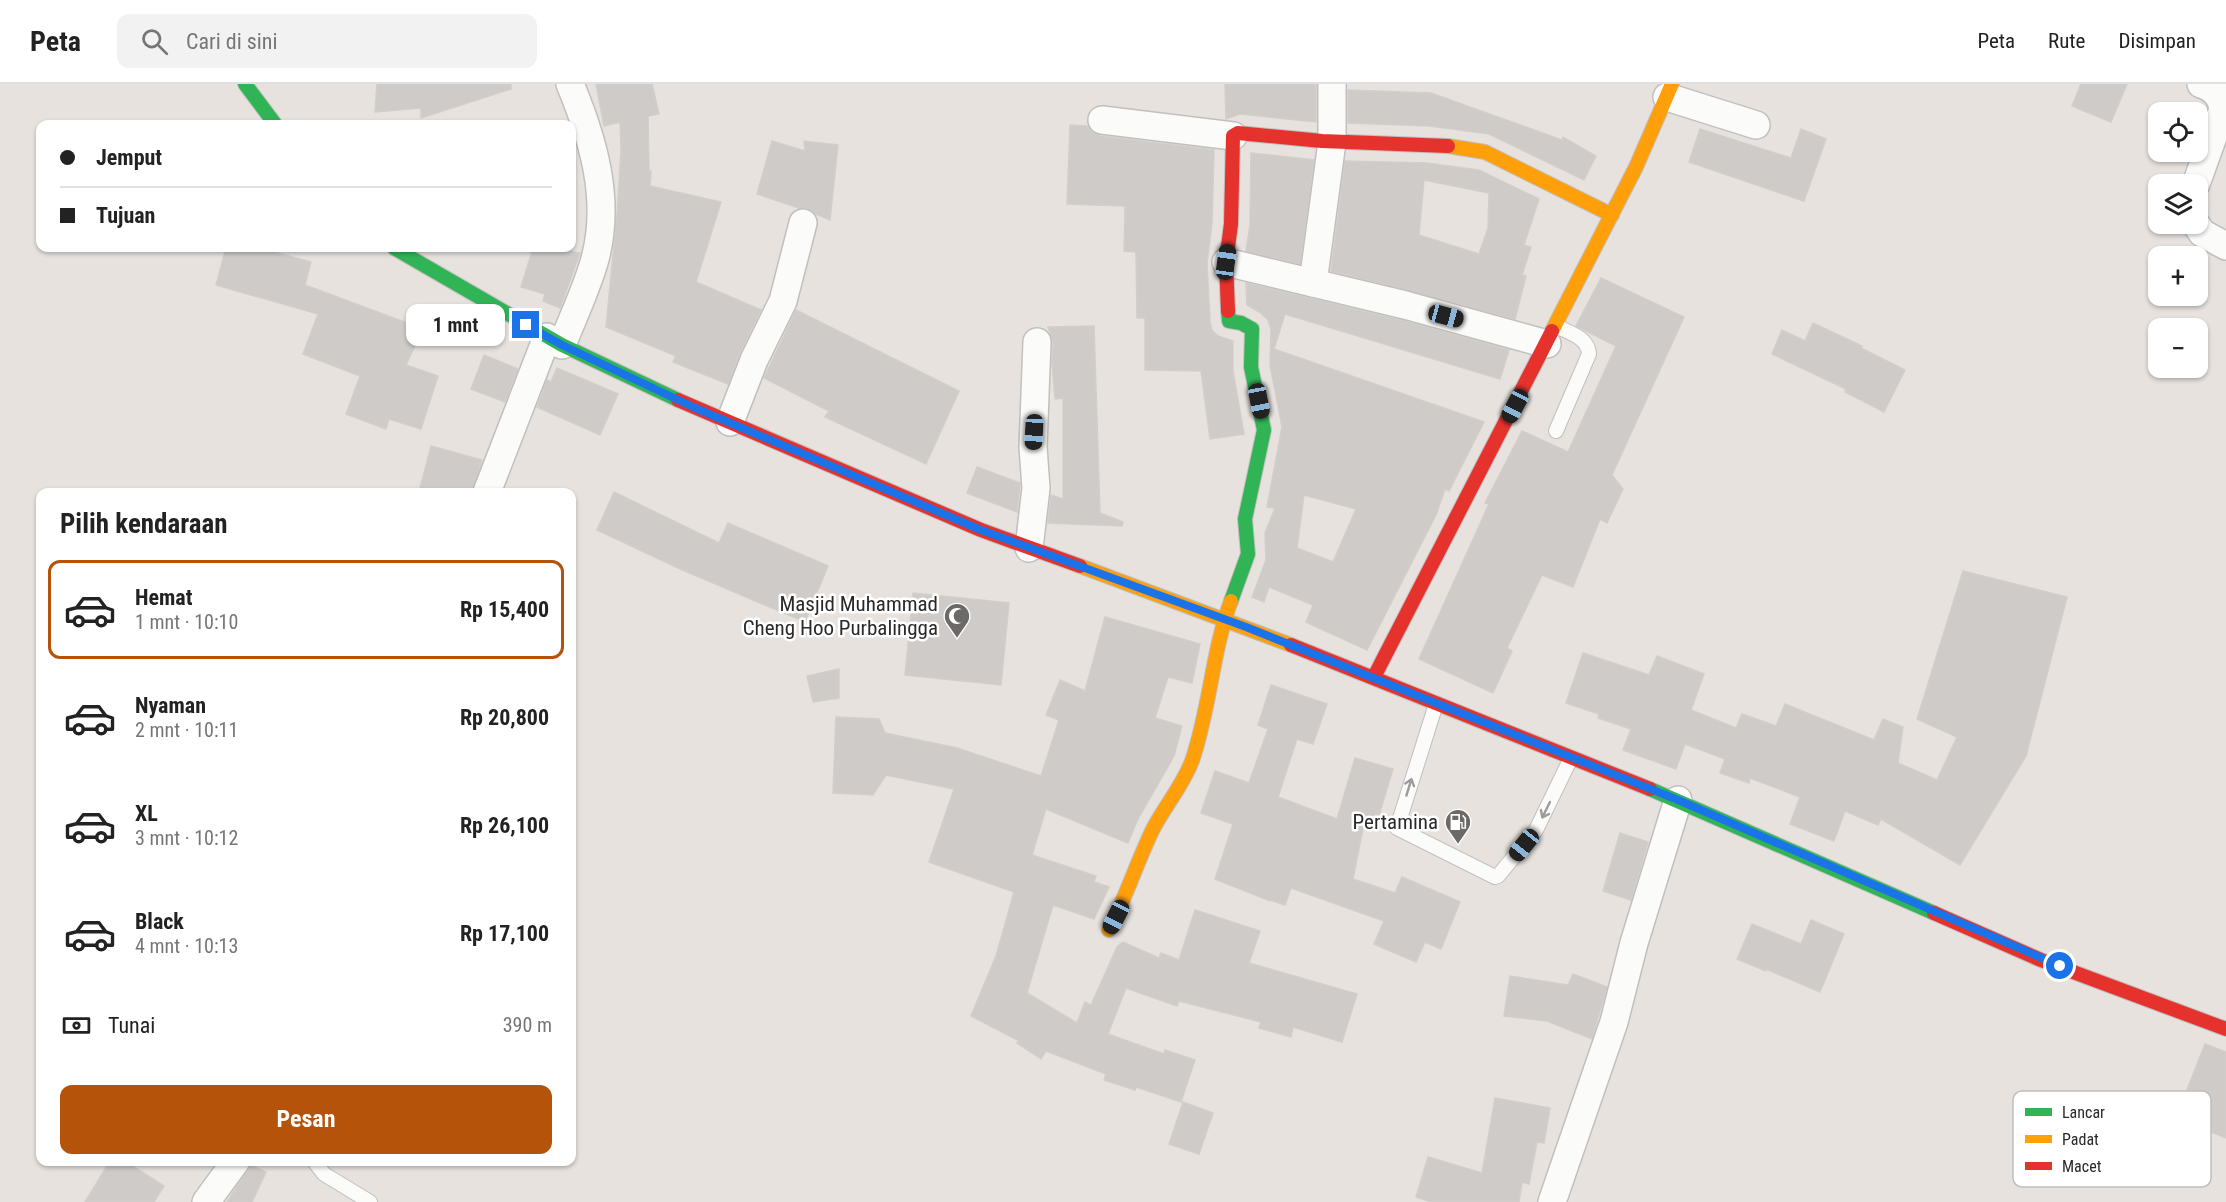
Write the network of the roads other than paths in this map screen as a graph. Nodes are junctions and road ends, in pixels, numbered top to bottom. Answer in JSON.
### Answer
{"nodes":[{"id":1,"x":245,"y":84,"type":"edge"},
{"id":2,"x":570,"y":84,"type":"edge"},
{"id":3,"x":1332,"y":84,"type":"edge"},
{"id":4,"x":2201,"y":84,"type":"edge"},
{"id":5,"x":1669,"y":91,"type":"edge"},
{"id":6,"x":272,"y":120,"type":"edge"},
{"id":7,"x":1102,"y":120,"type":"dead end"},
{"id":8,"x":1756,"y":125,"type":"dead end"},
{"id":9,"x":1233,"y":136,"type":"junction"},
{"id":10,"x":1332,"y":142,"type":"junction"},
{"id":11,"x":2200,"y":174,"type":"edge"},
{"id":12,"x":1612,"y":215,"type":"junction"},
{"id":13,"x":803,"y":223,"type":"dead end"},
{"id":14,"x":2204,"y":234,"type":"edge"},
{"id":15,"x":2226,"y":246,"type":"edge"},
{"id":16,"x":401,"y":252,"type":"edge"},
{"id":17,"x":1226,"y":262,"type":"junction"},
{"id":18,"x":1313,"y":283,"type":"junction"},
{"id":19,"x":1552,"y":335,"type":"junction"},
{"id":20,"x":555,"y":341,"type":"junction"},
{"id":21,"x":1037,"y":342,"type":"dead end"},
{"id":22,"x":730,"y":422,"type":"junction"},
{"id":23,"x":1556,"y":431,"type":"dead end"},
{"id":24,"x":489,"y":488,"type":"edge"},
{"id":25,"x":1029,"y":548,"type":"junction"},
{"id":26,"x":1224,"y":619,"type":"junction"},
{"id":27,"x":1374,"y":677,"type":"junction"},
{"id":28,"x":1436,"y":704,"type":"junction"},
{"id":29,"x":1571,"y":758,"type":"junction"},
{"id":30,"x":1678,"y":800,"type":"junction"},
{"id":31,"x":1109,"y":930,"type":"dead end"},
{"id":32,"x":2226,"y":1029,"type":"edge"},
{"id":33,"x":232,"y":1166,"type":"edge"},
{"id":34,"x":318,"y":1166,"type":"edge"},
{"id":35,"x":206,"y":1202,"type":"edge"},
{"id":36,"x":370,"y":1202,"type":"edge"},
{"id":37,"x":1552,"y":1202,"type":"edge"}],
"edges":[{"from":1,"to":6,"type":"main road"},
{"from":2,"to":20,"type":"street"},
{"from":3,"to":10,"type":"street"},
{"from":4,"to":11,"type":"street"},
{"from":5,"to":8,"type":"street"},
{"from":5,"to":12,"type":"main road"},
{"from":7,"to":9,"type":"street"},
{"from":9,"to":10,"type":"main road"},
{"from":9,"to":17,"type":"main road"},
{"from":10,"to":12,"type":"main road"},
{"from":10,"to":18,"type":"street"},
{"from":12,"to":19,"type":"main road"},
{"from":13,"to":22,"type":"street"},
{"from":14,"to":15,"type":"street"},
{"from":16,"to":20,"type":"main road"},
{"from":17,"to":18,"type":"street"},
{"from":17,"to":26,"type":"main road"},
{"from":18,"to":19,"type":"street"},
{"from":19,"to":23,"type":"lane"},
{"from":19,"to":27,"type":"main road"},
{"from":20,"to":22,"type":"main road"},
{"from":20,"to":24,"type":"street"},
{"from":21,"to":25,"type":"street"},
{"from":22,"to":25,"type":"main road"},
{"from":25,"to":26,"type":"main road"},
{"from":26,"to":27,"type":"main road"},
{"from":26,"to":31,"type":"main road"},
{"from":27,"to":28,"type":"main road"},
{"from":28,"to":29,"type":"main road"},
{"from":29,"to":28,"type":"lane","one_way":true},
{"from":29,"to":30,"type":"main road"},
{"from":30,"to":32,"type":"main road"},
{"from":30,"to":37,"type":"street"},
{"from":33,"to":35,"type":"street"},
{"from":34,"to":36,"type":"lane"}]}
